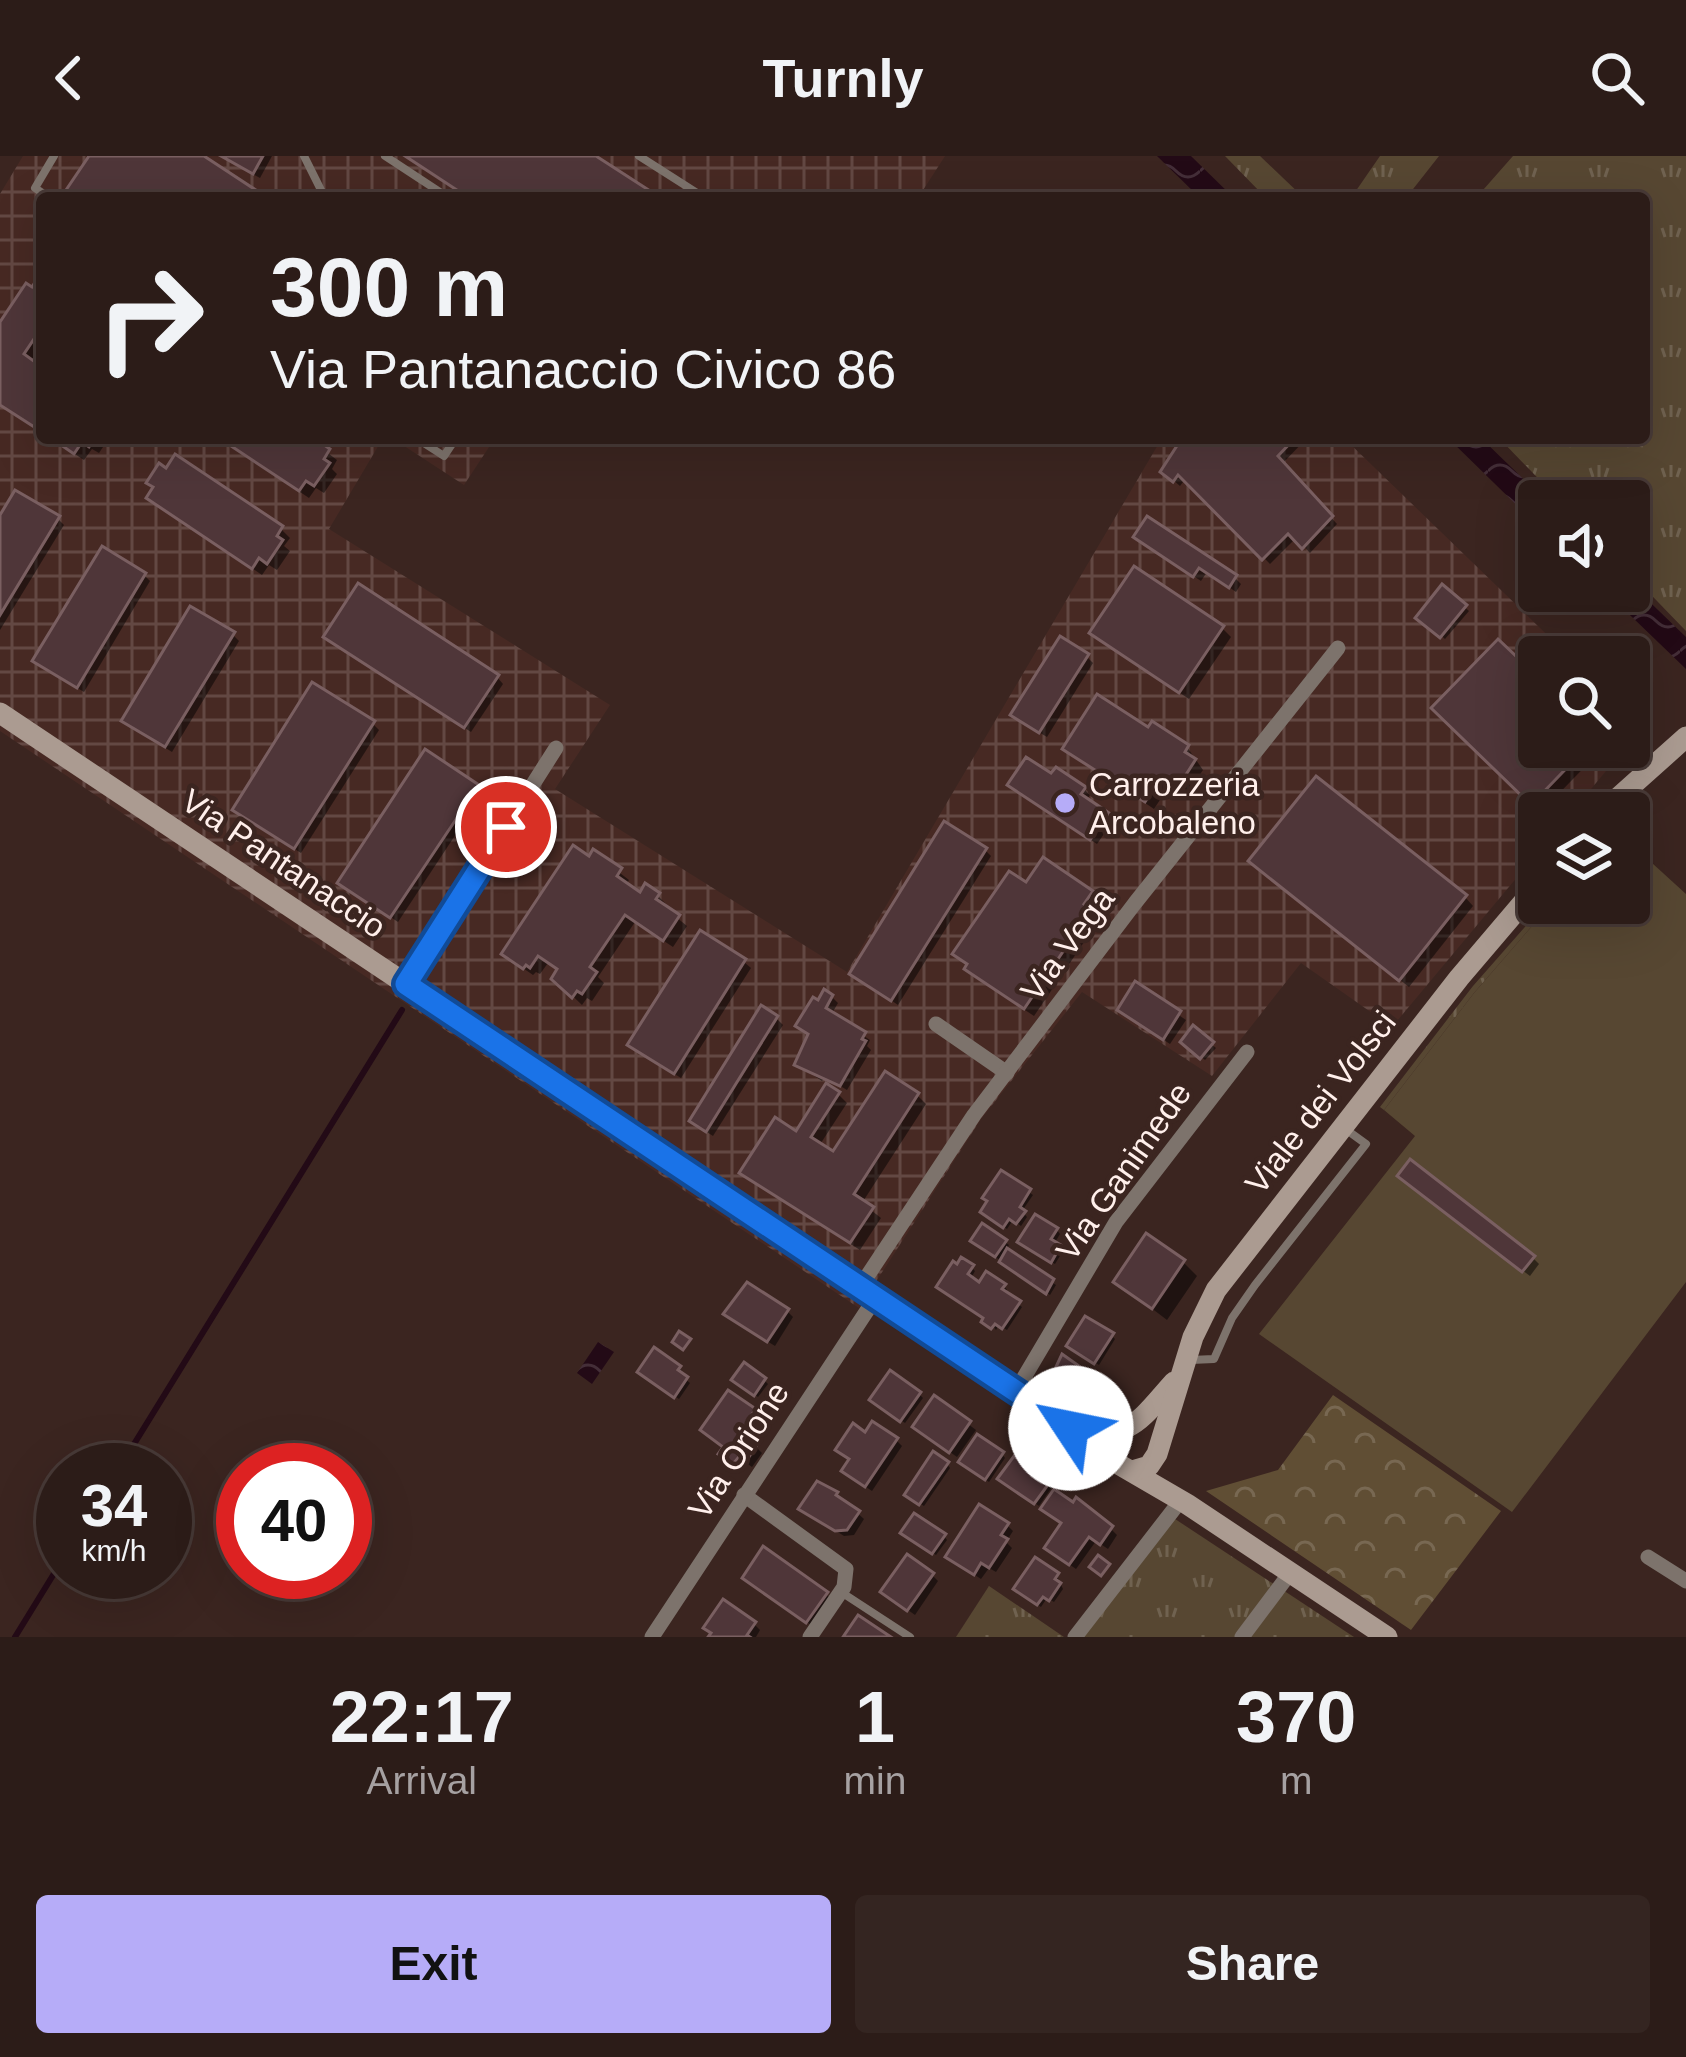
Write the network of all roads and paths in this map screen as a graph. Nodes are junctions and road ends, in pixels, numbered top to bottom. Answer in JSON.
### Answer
{"nodes":[{"id":1,"x":54,"y":156,"type":"edge"},
{"id":2,"x":304,"y":156,"type":"edge"},
{"id":3,"x":385,"y":156,"type":"edge"},
{"id":4,"x":639,"y":156,"type":"edge"},
{"id":5,"x":41,"y":192,"type":"edge"},
{"id":6,"x":323,"y":192,"type":"edge"},
{"id":7,"x":440,"y":192,"type":"edge"},
{"id":8,"x":696,"y":192,"type":"edge"},
{"id":9,"x":425,"y":444,"type":"edge"},
{"id":10,"x":452,"y":444,"type":"edge"},
{"id":11,"x":1338,"y":648,"type":"dead end"},
{"id":12,"x":0,"y":713,"type":"edge"},
{"id":13,"x":1681,"y":741,"type":"edge"},
{"id":14,"x":556,"y":748,"type":"dead end"},
{"id":15,"x":1624,"y":792,"type":"edge"},
{"id":16,"x":1518,"y":909,"type":"edge"},
{"id":17,"x":406,"y":984,"type":"junction"},
{"id":18,"x":936,"y":1024,"type":"dead end"},
{"id":19,"x":1247,"y":1052,"type":"dead end"},
{"id":20,"x":1007,"y":1073,"type":"junction"},
{"id":21,"x":868,"y":1292,"type":"junction"},
{"id":22,"x":1182,"y":1368,"type":"junction"},
{"id":23,"x":1016,"y":1391,"type":"junction"},
{"id":24,"x":1071,"y":1428,"type":"junction"},
{"id":25,"x":1127,"y":1429,"type":"junction"},
{"id":26,"x":1156,"y":1454,"type":"junction"},
{"id":27,"x":1124,"y":1465,"type":"junction"},
{"id":28,"x":744,"y":1495,"type":"junction"},
{"id":29,"x":1181,"y":1500,"type":"junction"},
{"id":30,"x":1648,"y":1556,"type":"dead end"},
{"id":31,"x":1290,"y":1573,"type":"junction"},
{"id":32,"x":1686,"y":1581,"type":"edge"},
{"id":33,"x":841,"y":1592,"type":"junction"},
{"id":34,"x":652,"y":1637,"type":"edge"},
{"id":35,"x":810,"y":1637,"type":"edge"},
{"id":36,"x":910,"y":1637,"type":"edge"},
{"id":37,"x":1075,"y":1637,"type":"edge"},
{"id":38,"x":1242,"y":1637,"type":"edge"},
{"id":39,"x":1387,"y":1637,"type":"edge"}],
"edges":[{"from":1,"to":5,"type":"lane"},
{"from":2,"to":6,"type":"lane"},
{"from":3,"to":7,"type":"lane"},
{"from":4,"to":8,"type":"lane"},
{"from":9,"to":10,"type":"lane"},
{"from":11,"to":20,"type":"street","name":"Via Vega"},
{"from":12,"to":17,"type":"street","name":"Via Pantanaccio"},
{"from":13,"to":15,"type":"street"},
{"from":14,"to":17,"type":"street"},
{"from":16,"to":22,"type":"street","name":"Viale dei Volsci"},
{"from":17,"to":21,"type":"street","name":"Via Pantanaccio"},
{"from":18,"to":20,"type":"street"},
{"from":19,"to":23,"type":"street","name":"Via Ganimede"},
{"from":20,"to":21,"type":"street","name":"Via Vega"},
{"from":21,"to":23,"type":"street","name":"Via Pantanaccio"},
{"from":21,"to":28,"type":"street","name":"Via Orione"},
{"from":22,"to":25,"type":"street","name":"Viale dei Volsci"},
{"from":22,"to":26,"type":"street","name":"Viale dei Volsci"},
{"from":23,"to":24,"type":"street","name":"Via Pantanaccio"},
{"from":24,"to":25,"type":"street","name":"Via Pantanaccio"},
{"from":24,"to":27,"type":"street","name":"Via Pantanaccio"},
{"from":25,"to":26,"type":"street"},
{"from":25,"to":27,"type":"street"},
{"from":26,"to":27,"type":"street"},
{"from":26,"to":29,"type":"street","name":"Via Pantanaccio"},
{"from":27,"to":29,"type":"street","name":"Via Pantanaccio"},
{"from":28,"to":33,"type":"street"},
{"from":28,"to":34,"type":"street","name":"Via Orione"},
{"from":29,"to":31,"type":"street","name":"Via Pantanaccio"},
{"from":29,"to":37,"type":"street"},
{"from":30,"to":32,"type":"street"},
{"from":31,"to":38,"type":"street"},
{"from":31,"to":39,"type":"street","name":"Via Pantanaccio"},
{"from":33,"to":35,"type":"street"},
{"from":33,"to":36,"type":"lane"}]}
